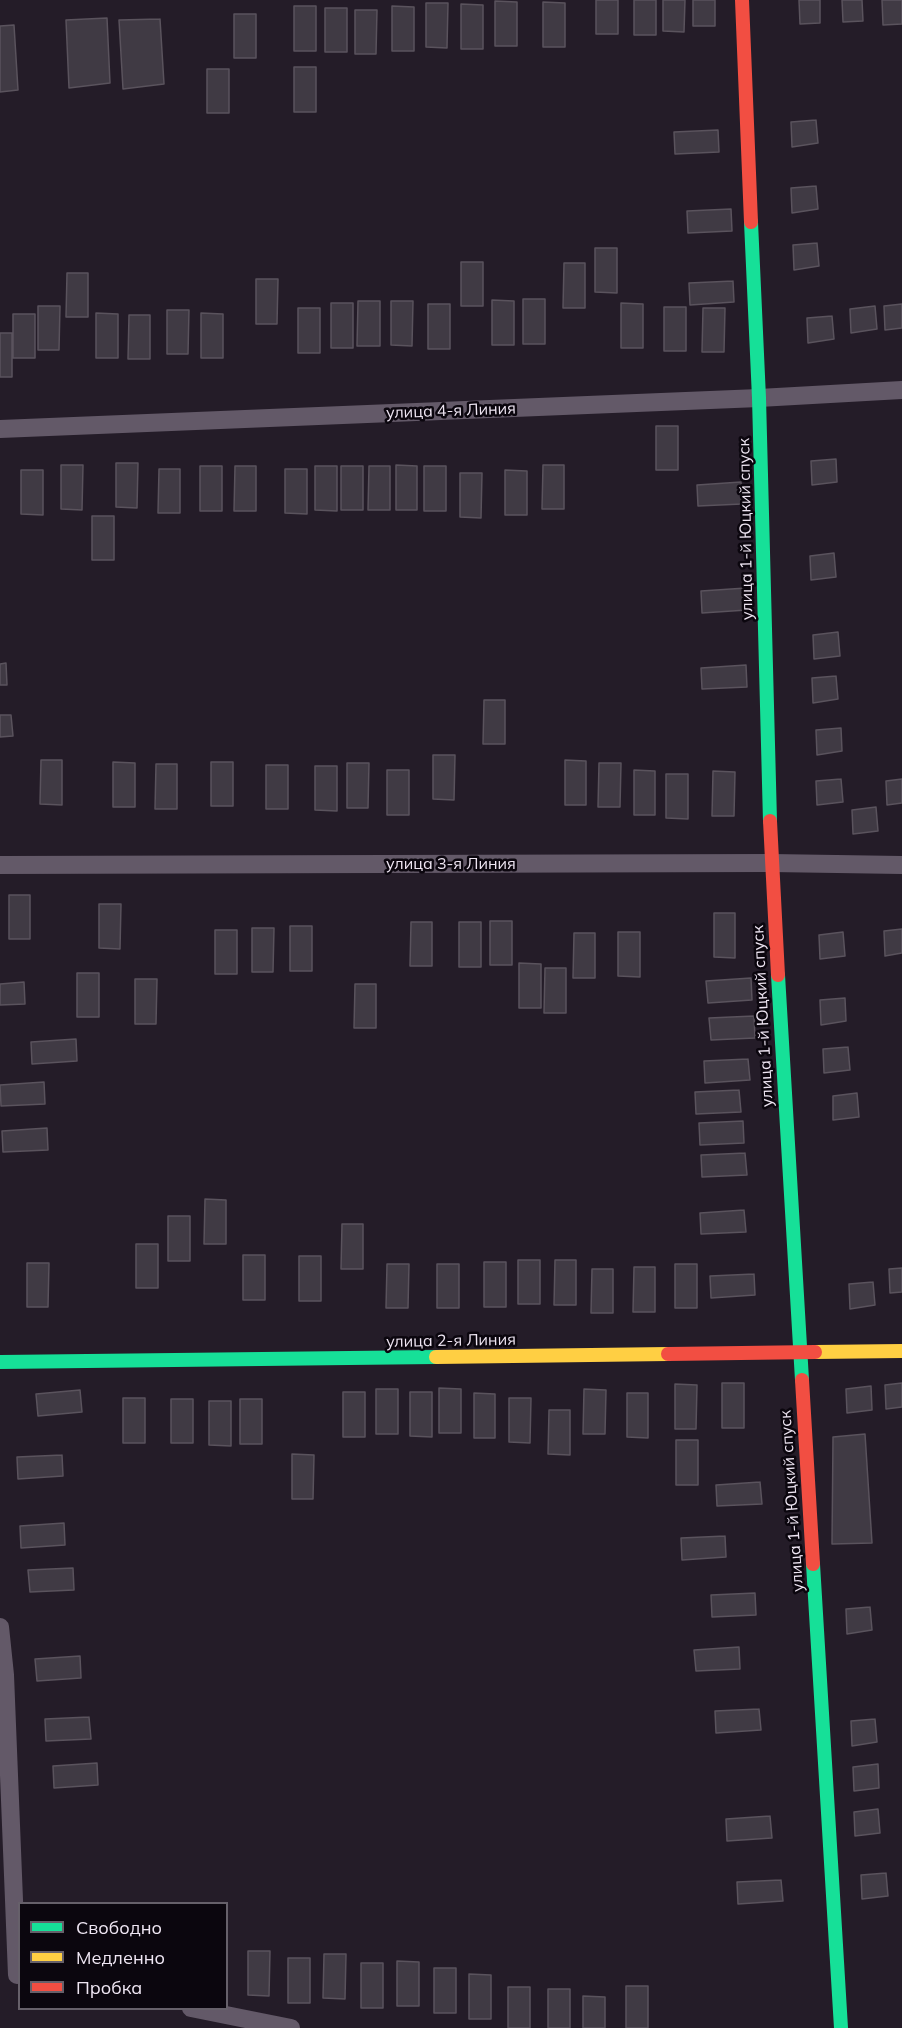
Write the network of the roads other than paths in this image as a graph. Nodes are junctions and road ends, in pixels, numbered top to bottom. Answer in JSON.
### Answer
{"nodes":[{"id":1,"x":742,"y":0,"type":"edge"},
{"id":2,"x":902,"y":390,"type":"edge"},
{"id":3,"x":759,"y":398,"type":"junction"},
{"id":4,"x":0,"y":429,"type":"edge"},
{"id":5,"x":771,"y":863,"type":"junction"},
{"id":6,"x":0,"y":865,"type":"edge"},
{"id":7,"x":902,"y":865,"type":"edge"},
{"id":8,"x":902,"y":1351,"type":"edge"},
{"id":9,"x":799,"y":1353,"type":"junction"},
{"id":10,"x":0,"y":1362,"type":"edge"},
{"id":11,"x":0,"y":1627,"type":"edge"},
{"id":12,"x":12,"y":1974,"type":"edge"},
{"id":13,"x":201,"y":2010,"type":"edge"},
{"id":14,"x":291,"y":2028,"type":"edge"},
{"id":15,"x":841,"y":2028,"type":"edge"}],
"edges":[{"from":1,"to":3,"type":"street","name":"улица 1-й Юцкий спуск"},
{"from":2,"to":3,"type":"street","name":"улица 4-я Линия"},
{"from":3,"to":4,"type":"street","name":"улица 4-я Линия"},
{"from":3,"to":5,"type":"street","name":"улица 1-й Юцкий спуск"},
{"from":5,"to":6,"type":"street","name":"улица 3-я Линия"},
{"from":5,"to":7,"type":"street","name":"улица 3-я Линия"},
{"from":5,"to":9,"type":"street","name":"улица 1-й Юцкий спуск"},
{"from":8,"to":9,"type":"street","name":"улица 2-я Линия"},
{"from":9,"to":10,"type":"street","name":"улица 2-я Линия"},
{"from":9,"to":15,"type":"street","name":"улица 1-й Юцкий спуск"},
{"from":11,"to":12,"type":"street"},
{"from":13,"to":14,"type":"street"}]}
